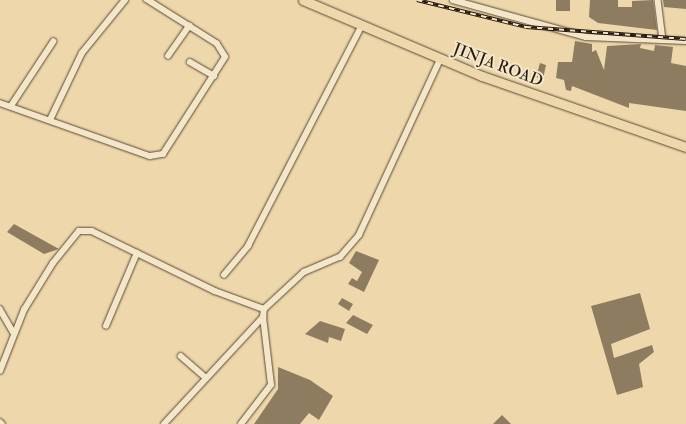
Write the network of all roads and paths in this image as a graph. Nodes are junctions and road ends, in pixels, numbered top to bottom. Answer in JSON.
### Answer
{"nodes":[{"id":1,"x":125,"y":0,"type":"edge"},
{"id":2,"x":147,"y":0,"type":"edge"},
{"id":3,"x":303,"y":0,"type":"edge"},
{"id":4,"x":453,"y":0,"type":"edge"},
{"id":5,"x":658,"y":0,"type":"edge"},
{"id":6,"x":190,"y":26,"type":"junction"},
{"id":7,"x":361,"y":27,"type":"junction"},
{"id":8,"x":664,"y":40,"type":"junction"},
{"id":9,"x":686,"y":41,"type":"edge"},
{"id":10,"x":53,"y":42,"type":"dead end"},
{"id":11,"x":168,"y":56,"type":"dead end"},
{"id":12,"x":440,"y":60,"type":"junction"},
{"id":13,"x":190,"y":62,"type":"dead end"},
{"id":14,"x":214,"y":76,"type":"junction"},
{"id":15,"x":0,"y":103,"type":"edge"},
{"id":16,"x":11,"y":106,"type":"junction"},
{"id":17,"x":50,"y":120,"type":"junction"},
{"id":18,"x":686,"y":147,"type":"edge"},
{"id":19,"x":137,"y":253,"type":"junction"},
{"id":20,"x":224,"y":276,"type":"dead end"},
{"id":21,"x":0,"y":309,"type":"edge"},
{"id":22,"x":264,"y":309,"type":"junction"},
{"id":23,"x":263,"y":317,"type":"junction"},
{"id":24,"x":106,"y":326,"type":"dead end"},
{"id":25,"x":14,"y":333,"type":"junction"},
{"id":26,"x":181,"y":356,"type":"dead end"},
{"id":27,"x":0,"y":371,"type":"edge"},
{"id":28,"x":204,"y":376,"type":"junction"},
{"id":29,"x":164,"y":424,"type":"edge"},
{"id":30,"x":242,"y":424,"type":"edge"}],
"edges":[{"from":1,"to":17,"type":"street"},
{"from":2,"to":6,"type":"street"},
{"from":3,"to":7,"type":"highway","name":"JINJA ROAD"},
{"from":4,"to":8,"type":"street"},
{"from":5,"to":8,"type":"street"},
{"from":6,"to":11,"type":"street"},
{"from":6,"to":14,"type":"street"},
{"from":7,"to":12,"type":"highway","name":"JINJA ROAD"},
{"from":7,"to":20,"type":"street"},
{"from":8,"to":9,"type":"street"},
{"from":10,"to":16,"type":"street"},
{"from":12,"to":18,"type":"highway","name":"JINJA ROAD"},
{"from":12,"to":22,"type":"street"},
{"from":13,"to":14,"type":"street"},
{"from":14,"to":17,"type":"street"},
{"from":15,"to":16,"type":"street"},
{"from":16,"to":17,"type":"street"},
{"from":19,"to":22,"type":"street"},
{"from":19,"to":24,"type":"street"},
{"from":19,"to":25,"type":"street"},
{"from":21,"to":25,"type":"street"},
{"from":22,"to":23,"type":"street"},
{"from":23,"to":28,"type":"street"},
{"from":23,"to":30,"type":"street"},
{"from":25,"to":27,"type":"street"},
{"from":26,"to":28,"type":"street"},
{"from":28,"to":29,"type":"street"}]}
